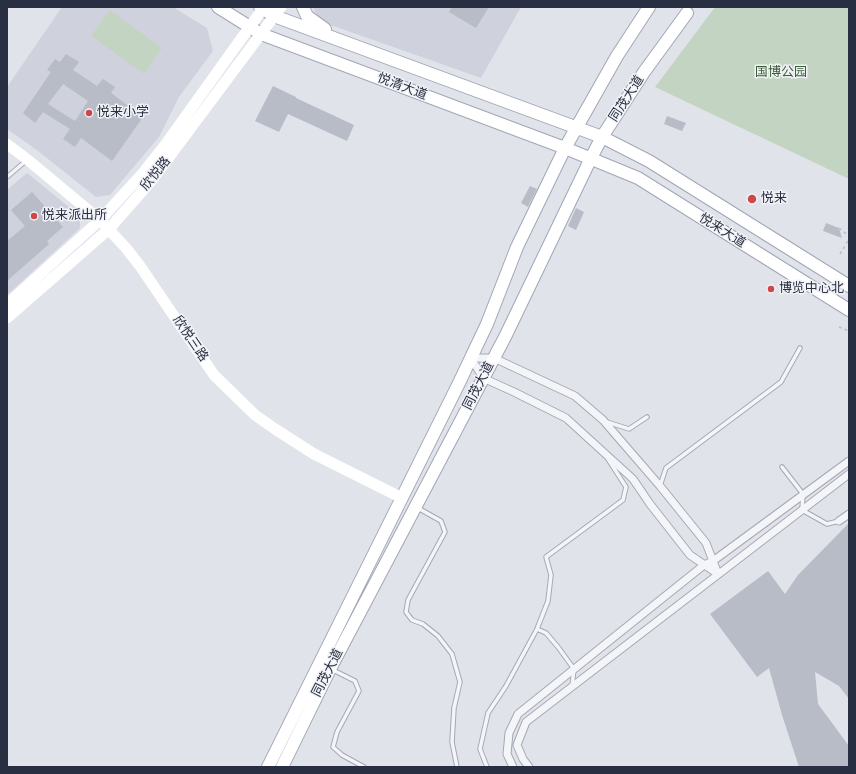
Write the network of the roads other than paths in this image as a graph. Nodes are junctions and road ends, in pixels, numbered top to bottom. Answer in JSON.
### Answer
{"nodes":[{"id":1,"x":218,"y":7,"type":"edge"},
{"id":2,"x":303,"y":7,"type":"edge"},
{"id":3,"x":649,"y":7,"type":"edge"},
{"id":4,"x":262,"y":8,"type":"edge"},
{"id":5,"x":277,"y":11,"type":"edge"},
{"id":6,"x":687,"y":13,"type":"dead end"},
{"id":7,"x":250,"y":27,"type":"junction"},
{"id":8,"x":261,"y":34,"type":"junction"},
{"id":9,"x":354,"y":45,"type":"junction"},
{"id":10,"x":576,"y":128,"type":"junction"},
{"id":11,"x":602,"y":137,"type":"junction"},
{"id":12,"x":7,"y":144,"type":"edge"},
{"id":13,"x":565,"y":148,"type":"junction"},
{"id":14,"x":591,"y":158,"type":"junction"},
{"id":15,"x":28,"y":160,"type":"junction"},
{"id":16,"x":7,"y":177,"type":"edge"},
{"id":17,"x":100,"y":220,"type":"junction"},
{"id":18,"x":109,"y":229,"type":"junction"},
{"id":19,"x":849,"y":286,"type":"edge"},
{"id":20,"x":7,"y":304,"type":"edge"},
{"id":21,"x":849,"y":310,"type":"edge"},
{"id":22,"x":7,"y":318,"type":"edge"},
{"id":23,"x":800,"y":348,"type":"dead end"},
{"id":24,"x":471,"y":358,"type":"junction"},
{"id":25,"x":494,"y":358,"type":"junction"},
{"id":26,"x":483,"y":378,"type":"junction"},
{"id":27,"x":647,"y":417,"type":"dead end"},
{"id":28,"x":603,"y":420,"type":"junction"},
{"id":29,"x":601,"y":448,"type":"junction"},
{"id":30,"x":849,"y":461,"type":"edge"},
{"id":31,"x":782,"y":467,"type":"dead end"},
{"id":32,"x":849,"y":474,"type":"edge"},
{"id":33,"x":660,"y":486,"type":"junction"},
{"id":34,"x":803,"y":494,"type":"junction"},
{"id":35,"x":402,"y":498,"type":"junction"},
{"id":36,"x":416,"y":507,"type":"junction"},
{"id":37,"x":802,"y":510,"type":"junction"},
{"id":38,"x":849,"y":514,"type":"edge"},
{"id":39,"x":839,"y":521,"type":"joint"},
{"id":40,"x":713,"y":561,"type":"junction"},
{"id":41,"x":704,"y":565,"type":"junction"},
{"id":42,"x":718,"y":574,"type":"junction"},
{"id":43,"x":537,"y":629,"type":"junction"},
{"id":44,"x":330,"y":669,"type":"junction"},
{"id":45,"x":574,"y":669,"type":"junction"},
{"id":46,"x":572,"y":687,"type":"junction"},
{"id":47,"x":268,"y":767,"type":"edge"},
{"id":48,"x":282,"y":767,"type":"edge"},
{"id":49,"x":364,"y":767,"type":"edge"},
{"id":50,"x":457,"y":767,"type":"edge"},
{"id":51,"x":487,"y":767,"type":"edge"},
{"id":52,"x":513,"y":767,"type":"edge"},
{"id":53,"x":529,"y":767,"type":"edge"}],
"edges":[{"from":1,"to":7,"type":"main road","name":"悦清大道"},
{"from":2,"to":9,"type":"main road"},
{"from":3,"to":10,"type":"main road","name":"同茂大道"},
{"from":4,"to":5,"type":"main road","name":"悦清大道"},
{"from":4,"to":7,"type":"main road","name":"欣悦路"},
{"from":5,"to":8,"type":"main road","name":"欣悦路"},
{"from":5,"to":9,"type":"main road","name":"悦清大道"},
{"from":6,"to":11,"type":"main road","name":"同茂大道"},
{"from":7,"to":8,"type":"main road","name":"悦清大道"},
{"from":7,"to":17,"type":"main road","name":"欣悦路"},
{"from":8,"to":13,"type":"main road","name":"悦清大道"},
{"from":8,"to":18,"type":"main road","name":"欣悦路"},
{"from":9,"to":10,"type":"main road","name":"悦清大道"},
{"from":10,"to":11,"type":"main road","name":"悦清大道"},
{"from":10,"to":13,"type":"main road","name":"同茂大道"},
{"from":11,"to":14,"type":"main road","name":"同茂大道"},
{"from":11,"to":19,"type":"main road","name":"悦来大道"},
{"from":12,"to":15,"type":"main road","name":"欣悦三路"},
{"from":13,"to":14,"type":"main road","name":"悦清大道"},
{"from":13,"to":24,"type":"main road","name":"同茂大道"},
{"from":14,"to":21,"type":"main road","name":"悦来大道"},
{"from":14,"to":25,"type":"main road","name":"同茂大道"},
{"from":15,"to":16,"type":"lane"},
{"from":15,"to":17,"type":"main road","name":"欣悦三路"},
{"from":17,"to":18,"type":"main road","name":"欣悦三路"},
{"from":17,"to":20,"type":"main road","name":"欣悦路"},
{"from":18,"to":22,"type":"main road","name":"欣悦路"},
{"from":18,"to":35,"type":"main road","name":"欣悦三路"},
{"from":23,"to":33,"type":"lane"},
{"from":24,"to":25,"type":"street"},
{"from":24,"to":26,"type":"street"},
{"from":24,"to":35,"type":"main road","name":"同茂大道"},
{"from":25,"to":26,"type":"main road","name":"同茂大道"},
{"from":25,"to":28,"type":"street"},
{"from":26,"to":29,"type":"street"},
{"from":26,"to":36,"type":"main road","name":"同茂大道"},
{"from":27,"to":28,"type":"lane"},
{"from":28,"to":33,"type":"street"},
{"from":29,"to":41,"type":"street"},
{"from":29,"to":43,"type":"lane"},
{"from":30,"to":34,"type":"street"},
{"from":31,"to":34,"type":"lane"},
{"from":32,"to":37,"type":"street"},
{"from":33,"to":40,"type":"street"},
{"from":34,"to":37,"type":"lane"},
{"from":34,"to":40,"type":"street"},
{"from":35,"to":47,"type":"main road","name":"同茂大道"},
{"from":36,"to":44,"type":"main road","name":"同茂大道"},
{"from":36,"to":50,"type":"lane"},
{"from":37,"to":39,"type":"lane"},
{"from":37,"to":42,"type":"street"},
{"from":38,"to":39,"type":"street"},
{"from":40,"to":41,"type":"street"},
{"from":40,"to":42,"type":"street"},
{"from":41,"to":42,"type":"street"},
{"from":41,"to":45,"type":"street"},
{"from":42,"to":46,"type":"street"},
{"from":43,"to":45,"type":"lane"},
{"from":43,"to":51,"type":"lane"},
{"from":44,"to":48,"type":"main road","name":"同茂大道"},
{"from":44,"to":49,"type":"lane"},
{"from":45,"to":46,"type":"lane"},
{"from":45,"to":52,"type":"street"},
{"from":46,"to":53,"type":"street"}]}
